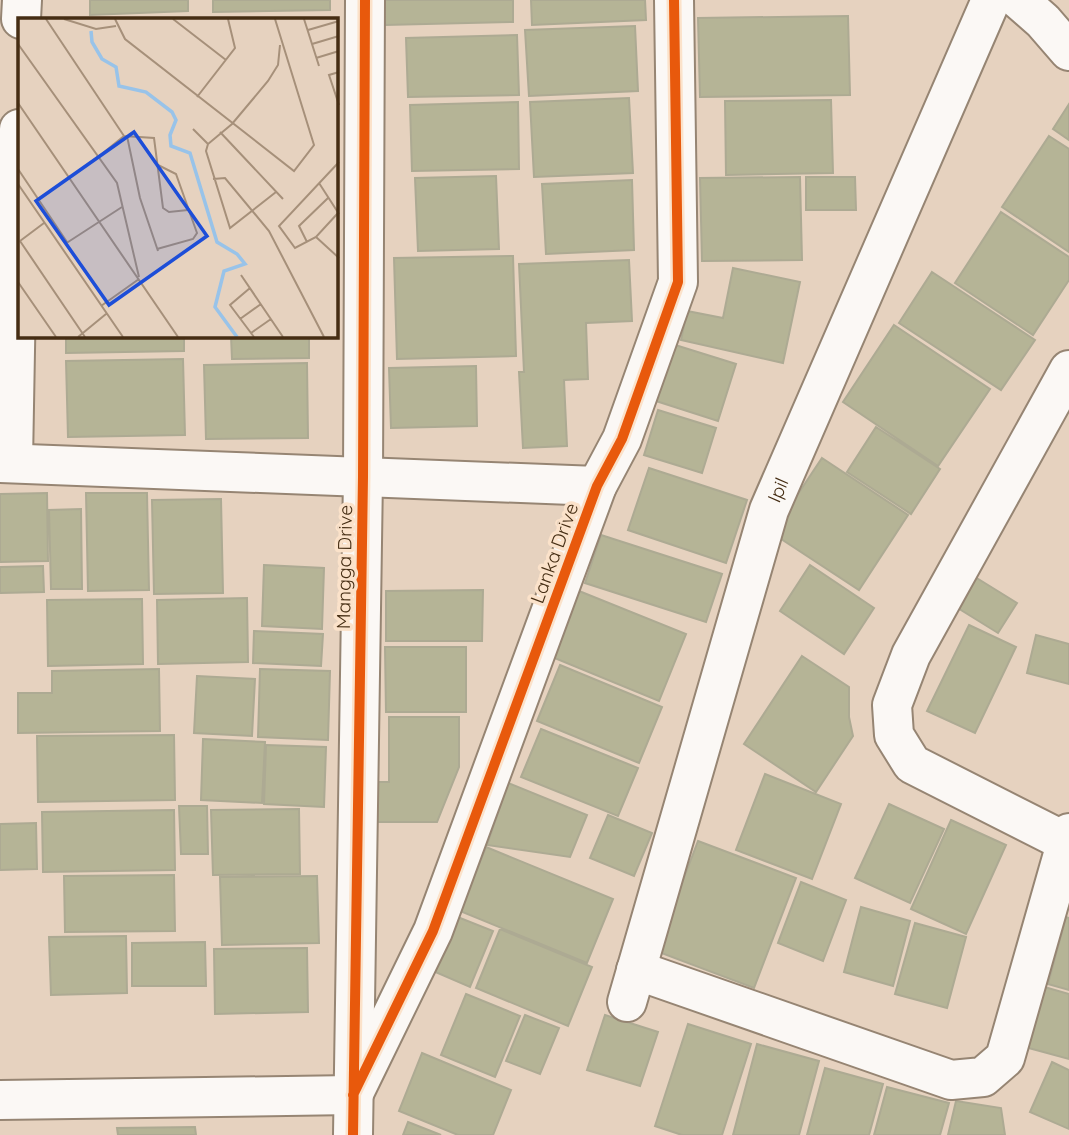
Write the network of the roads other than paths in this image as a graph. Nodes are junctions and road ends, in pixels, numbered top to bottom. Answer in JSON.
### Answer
{"nodes":[{"id":1,"x":22,"y":0,"type":"edge"},
{"id":2,"x":365,"y":0,"type":"edge"},
{"id":3,"x":675,"y":0,"type":"edge"},
{"id":4,"x":991,"y":0,"type":"edge"},
{"id":5,"x":1019,"y":0,"type":"edge"},
{"id":6,"x":21,"y":18,"type":"edge"},
{"id":7,"x":1069,"y":51,"type":"edge"},
{"id":8,"x":18,"y":157,"type":"edge"},
{"id":9,"x":1069,"y":370,"type":"edge"},
{"id":10,"x":7,"y":462,"type":"edge"},
{"id":11,"x":363,"y":477,"type":"junction"},
{"id":12,"x":597,"y":486,"type":"junction"},
{"id":13,"x":1068,"y":837,"type":"edge"},
{"id":14,"x":353,"y":1095,"type":"junction"},
{"id":15,"x":0,"y":1101,"type":"edge"},
{"id":16,"x":353,"y":1135,"type":"edge"}],
"edges":[{"from":1,"to":6,"type":"street"},
{"from":2,"to":11,"type":"street","name":"Mangga Drive"},
{"from":3,"to":12,"type":"street","name":"Lanka Drive"},
{"from":4,"to":13,"type":"street","name":"Ipil"},
{"from":5,"to":7,"type":"street"},
{"from":8,"to":10,"type":"street"},
{"from":9,"to":13,"type":"street"},
{"from":10,"to":11,"type":"street"},
{"from":11,"to":12,"type":"street"},
{"from":11,"to":14,"type":"street","name":"Mangga Drive"},
{"from":12,"to":14,"type":"street","name":"Lanka Drive"},
{"from":14,"to":15,"type":"street"},
{"from":14,"to":16,"type":"street","name":"Mangga Drive"}]}
